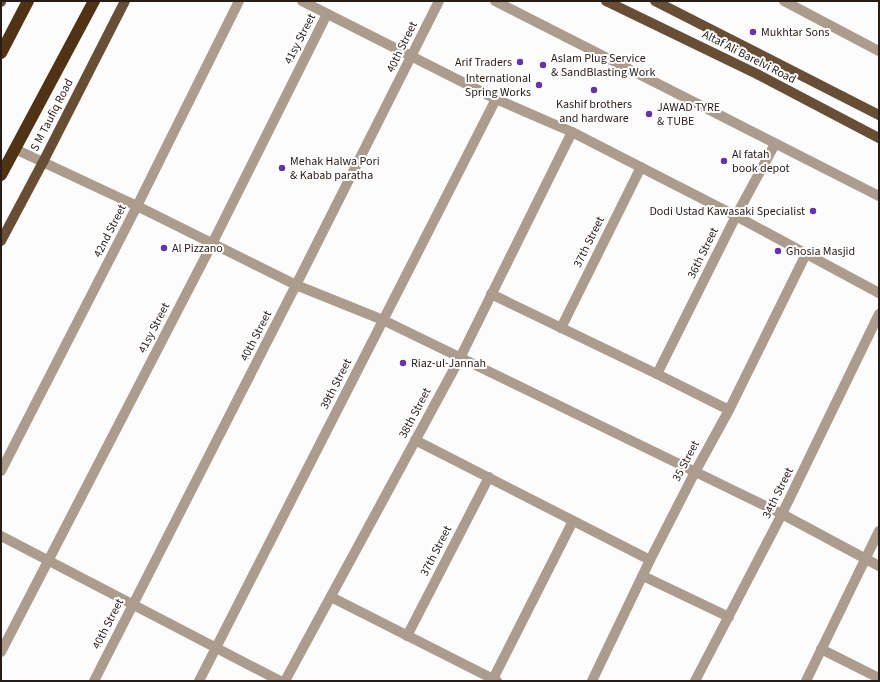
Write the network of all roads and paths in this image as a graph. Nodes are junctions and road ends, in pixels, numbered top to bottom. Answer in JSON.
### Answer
{"nodes":[{"id":1,"x":28,"y":1,"type":"edge"},
{"id":2,"x":94,"y":1,"type":"edge"},
{"id":3,"x":125,"y":1,"type":"edge"},
{"id":4,"x":239,"y":1,"type":"edge"},
{"id":5,"x":302,"y":1,"type":"edge"},
{"id":6,"x":438,"y":1,"type":"edge"},
{"id":7,"x":495,"y":1,"type":"edge"},
{"id":8,"x":606,"y":1,"type":"edge"},
{"id":9,"x":656,"y":1,"type":"edge"},
{"id":10,"x":784,"y":1,"type":"edge"},
{"id":11,"x":327,"y":14,"type":"junction"},
{"id":12,"x":879,"y":51,"type":"edge"},
{"id":13,"x":1,"y":53,"type":"edge"},
{"id":14,"x":411,"y":56,"type":"junction"},
{"id":15,"x":496,"y":99,"type":"junction"},
{"id":16,"x":879,"y":116,"type":"edge"},
{"id":17,"x":572,"y":132,"type":"junction"},
{"id":18,"x":879,"y":138,"type":"edge"},
{"id":19,"x":775,"y":144,"type":"junction"},
{"id":20,"x":15,"y":149,"type":"junction"},
{"id":21,"x":43,"y":162,"type":"junction"},
{"id":22,"x":641,"y":167,"type":"junction"},
{"id":23,"x":1,"y":175,"type":"edge"},
{"id":24,"x":879,"y":196,"type":"edge"},
{"id":25,"x":137,"y":206,"type":"junction"},
{"id":26,"x":736,"y":216,"type":"junction"},
{"id":27,"x":1,"y":241,"type":"edge"},
{"id":28,"x":212,"y":244,"type":"junction"},
{"id":29,"x":806,"y":254,"type":"junction"},
{"id":30,"x":296,"y":285,"type":"junction"},
{"id":31,"x":879,"y":293,"type":"edge"},
{"id":32,"x":491,"y":294,"type":"junction"},
{"id":33,"x":879,"y":314,"type":"edge"},
{"id":34,"x":384,"y":320,"type":"junction"},
{"id":35,"x":561,"y":328,"type":"junction"},
{"id":36,"x":460,"y":358,"type":"junction"},
{"id":37,"x":657,"y":374,"type":"junction"},
{"id":38,"x":729,"y":410,"type":"junction"},
{"id":39,"x":415,"y":440,"type":"junction"},
{"id":40,"x":1,"y":471,"type":"edge"},
{"id":41,"x":695,"y":472,"type":"junction"},
{"id":42,"x":489,"y":477,"type":"junction"},
{"id":43,"x":782,"y":514,"type":"junction"},
{"id":44,"x":574,"y":521,"type":"junction"},
{"id":45,"x":879,"y":531,"type":"edge"},
{"id":46,"x":1,"y":536,"type":"edge"},
{"id":47,"x":866,"y":559,"type":"junction"},
{"id":48,"x":650,"y":560,"type":"junction"},
{"id":49,"x":49,"y":561,"type":"junction"},
{"id":50,"x":879,"y":566,"type":"edge"},
{"id":51,"x":643,"y":576,"type":"junction"},
{"id":52,"x":331,"y":597,"type":"junction"},
{"id":53,"x":133,"y":605,"type":"junction"},
{"id":54,"x":728,"y":617,"type":"junction"},
{"id":55,"x":407,"y":636,"type":"junction"},
{"id":56,"x":217,"y":648,"type":"junction"},
{"id":57,"x":822,"y":649,"type":"junction"},
{"id":58,"x":1,"y":652,"type":"edge"},
{"id":59,"x":879,"y":678,"type":"edge"},
{"id":60,"x":495,"y":680,"type":"edge"},
{"id":61,"x":94,"y":681,"type":"edge"},
{"id":62,"x":199,"y":681,"type":"edge"},
{"id":63,"x":280,"y":681,"type":"edge"},
{"id":64,"x":286,"y":681,"type":"edge"},
{"id":65,"x":592,"y":681,"type":"edge"},
{"id":66,"x":695,"y":681,"type":"edge"},
{"id":67,"x":806,"y":681,"type":"edge"}],
"edges":[{"from":1,"to":13,"type":"highway"},
{"from":2,"to":20,"type":"highway"},
{"from":3,"to":21,"type":"main road","name":"S M Taufiq Road"},
{"from":4,"to":25,"type":"street","name":"42nd Street"},
{"from":5,"to":11,"type":"street"},
{"from":6,"to":14,"type":"street","name":"40th Street"},
{"from":7,"to":19,"type":"street"},
{"from":8,"to":18,"type":"main road","name":"Altaf Ali Barelvi Road"},
{"from":9,"to":16,"type":"main road","name":"Altaf Ali Barelvi Road"},
{"from":10,"to":12,"type":"street"},
{"from":11,"to":14,"type":"street"},
{"from":11,"to":28,"type":"street","name":"41sy Street"},
{"from":14,"to":15,"type":"street"},
{"from":14,"to":30,"type":"street","name":"40th Street"},
{"from":15,"to":17,"type":"street"},
{"from":15,"to":34,"type":"street","name":"39th Street"},
{"from":17,"to":22,"type":"street"},
{"from":17,"to":32,"type":"street","name":"38th Street"},
{"from":19,"to":24,"type":"street"},
{"from":19,"to":26,"type":"street","name":"36th Street"},
{"from":20,"to":21,"type":"street"},
{"from":20,"to":23,"type":"highway"},
{"from":21,"to":25,"type":"street"},
{"from":21,"to":27,"type":"main road","name":"S M Taufiq Road"},
{"from":22,"to":26,"type":"street"},
{"from":22,"to":35,"type":"street","name":"37th Street"},
{"from":25,"to":28,"type":"street"},
{"from":25,"to":40,"type":"street","name":"42nd Street"},
{"from":26,"to":29,"type":"street"},
{"from":26,"to":37,"type":"street","name":"36th Street"},
{"from":28,"to":30,"type":"street"},
{"from":28,"to":49,"type":"street","name":"41sy Street"},
{"from":29,"to":31,"type":"street"},
{"from":29,"to":38,"type":"street","name":"35 Street"},
{"from":30,"to":34,"type":"street"},
{"from":30,"to":53,"type":"street","name":"40th Street"},
{"from":32,"to":35,"type":"street"},
{"from":32,"to":36,"type":"street","name":"38th Street"},
{"from":33,"to":43,"type":"street","name":"34th Street"},
{"from":34,"to":36,"type":"street"},
{"from":34,"to":56,"type":"street","name":"39th Street"},
{"from":35,"to":37,"type":"street"},
{"from":36,"to":39,"type":"street","name":"38th Street"},
{"from":36,"to":41,"type":"street"},
{"from":37,"to":38,"type":"street"},
{"from":38,"to":41,"type":"street","name":"35 Street"},
{"from":39,"to":42,"type":"street"},
{"from":39,"to":52,"type":"street","name":"38th Street"},
{"from":41,"to":43,"type":"street"},
{"from":41,"to":48,"type":"street","name":"35 Street"},
{"from":42,"to":44,"type":"street"},
{"from":42,"to":55,"type":"street","name":"37th Street"},
{"from":43,"to":47,"type":"street"},
{"from":43,"to":54,"type":"street","name":"34th Street"},
{"from":44,"to":48,"type":"street"},
{"from":44,"to":60,"type":"street"},
{"from":45,"to":47,"type":"street"},
{"from":46,"to":49,"type":"street"},
{"from":47,"to":50,"type":"street"},
{"from":47,"to":57,"type":"street"},
{"from":48,"to":51,"type":"street","name":"35 Street"},
{"from":49,"to":53,"type":"street"},
{"from":49,"to":58,"type":"street","name":"41sy Street"},
{"from":51,"to":54,"type":"street"},
{"from":51,"to":65,"type":"street","name":"35 Street"},
{"from":52,"to":55,"type":"street"},
{"from":52,"to":64,"type":"street","name":"38th Street"},
{"from":53,"to":56,"type":"street"},
{"from":53,"to":61,"type":"street","name":"40th Street"},
{"from":54,"to":66,"type":"street","name":"34th Street"},
{"from":55,"to":60,"type":"street"},
{"from":56,"to":62,"type":"street","name":"39th Street"},
{"from":56,"to":63,"type":"street"},
{"from":57,"to":59,"type":"street"},
{"from":57,"to":67,"type":"street"}]}
